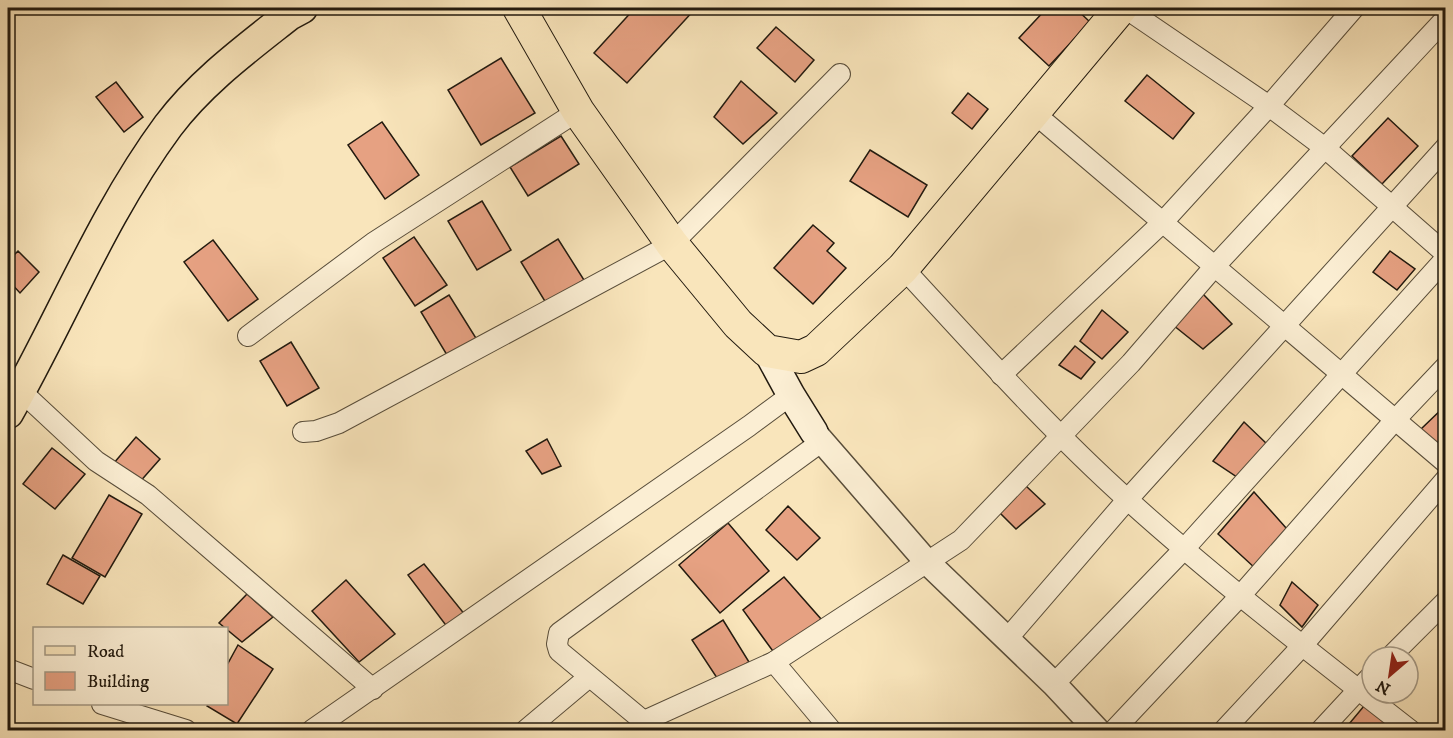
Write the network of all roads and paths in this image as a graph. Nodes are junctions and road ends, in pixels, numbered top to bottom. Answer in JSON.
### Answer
{"nodes":[{"id":1,"x":302,"y":8,"type":"edge"},
{"id":2,"x":519,"y":8,"type":"edge"},
{"id":3,"x":1123,"y":8,"type":"edge"},
{"id":4,"x":1354,"y":8,"type":"edge"},
{"id":5,"x":1446,"y":18,"type":"edge"},
{"id":6,"x":840,"y":74,"type":"dead end"},
{"id":7,"x":1269,"y":106,"type":"junction"},
{"id":8,"x":578,"y":111,"type":"junction"},
{"id":9,"x":1034,"y":113,"type":"junction"},
{"id":10,"x":1446,"y":147,"type":"edge"},
{"id":11,"x":1325,"y":148,"type":"junction"},
{"id":12,"x":1393,"y":207,"type":"junction"},
{"id":13,"x":1162,"y":222,"type":"junction"},
{"id":14,"x":672,"y":244,"type":"junction"},
{"id":15,"x":1446,"y":256,"type":"edge"},
{"id":16,"x":903,"y":267,"type":"junction"},
{"id":17,"x":1214,"y":267,"type":"junction"},
{"id":18,"x":1285,"y":328,"type":"junction"},
{"id":19,"x":248,"y":336,"type":"dead end"},
{"id":20,"x":767,"y":351,"type":"junction"},
{"id":21,"x":1446,"y":366,"type":"edge"},
{"id":22,"x":1001,"y":375,"type":"junction"},
{"id":23,"x":1340,"y":375,"type":"junction"},
{"id":24,"x":12,"y":394,"type":"edge"},
{"id":25,"x":795,"y":402,"type":"junction"},
{"id":26,"x":1394,"y":421,"type":"junction"},
{"id":27,"x":303,"y":432,"type":"dead end"},
{"id":28,"x":1062,"y":436,"type":"junction"},
{"id":29,"x":818,"y":437,"type":"junction"},
{"id":30,"x":1446,"y":463,"type":"edge"},
{"id":31,"x":1446,"y":479,"type":"edge"},
{"id":32,"x":1127,"y":500,"type":"junction"},
{"id":33,"x":1185,"y":548,"type":"junction"},
{"id":34,"x":926,"y":561,"type":"junction"},
{"id":35,"x":1241,"y":595,"type":"junction"},
{"id":36,"x":1446,"y":601,"type":"edge"},
{"id":37,"x":1007,"y":639,"type":"junction"},
{"id":38,"x":1402,"y":645,"type":"edge"},
{"id":39,"x":1302,"y":646,"type":"junction"},
{"id":40,"x":774,"y":662,"type":"junction"},
{"id":41,"x":8,"y":669,"type":"edge"},
{"id":42,"x":589,"y":677,"type":"junction"},
{"id":43,"x":33,"y":679,"type":"edge"},
{"id":44,"x":1054,"y":684,"type":"junction"},
{"id":45,"x":373,"y":689,"type":"junction"},
{"id":46,"x":1358,"y":690,"type":"junction"},
{"id":47,"x":105,"y":705,"type":"edge"},
{"id":48,"x":650,"y":726,"type":"edge"},
{"id":49,"x":186,"y":730,"type":"edge"},
{"id":50,"x":312,"y":730,"type":"edge"},
{"id":51,"x":526,"y":730,"type":"edge"},
{"id":52,"x":831,"y":730,"type":"edge"},
{"id":53,"x":1097,"y":730,"type":"edge"},
{"id":54,"x":1114,"y":730,"type":"edge"},
{"id":55,"x":1224,"y":730,"type":"edge"},
{"id":56,"x":1321,"y":730,"type":"edge"},
{"id":57,"x":1410,"y":730,"type":"edge"}],
"edges":[{"from":1,"to":24,"type":"main road"},
{"from":2,"to":8,"type":"highway"},
{"from":3,"to":7,"type":"street"},
{"from":3,"to":9,"type":"highway"},
{"from":4,"to":7,"type":"street"},
{"from":5,"to":11,"type":"street"},
{"from":6,"to":14,"type":"street"},
{"from":7,"to":11,"type":"street"},
{"from":7,"to":13,"type":"street"},
{"from":8,"to":14,"type":"highway"},
{"from":8,"to":19,"type":"street"},
{"from":9,"to":13,"type":"street"},
{"from":9,"to":16,"type":"highway"},
{"from":10,"to":12,"type":"street"},
{"from":11,"to":12,"type":"street"},
{"from":11,"to":17,"type":"street"},
{"from":12,"to":15,"type":"street"},
{"from":12,"to":18,"type":"street"},
{"from":13,"to":17,"type":"street"},
{"from":13,"to":22,"type":"street"},
{"from":14,"to":20,"type":"highway"},
{"from":14,"to":27,"type":"street"},
{"from":15,"to":23,"type":"street"},
{"from":16,"to":20,"type":"highway"},
{"from":16,"to":22,"type":"street"},
{"from":17,"to":18,"type":"street"},
{"from":17,"to":28,"type":"street"},
{"from":18,"to":23,"type":"street"},
{"from":18,"to":32,"type":"street"},
{"from":20,"to":25,"type":"main road"},
{"from":21,"to":26,"type":"street"},
{"from":22,"to":28,"type":"street"},
{"from":23,"to":26,"type":"street"},
{"from":23,"to":33,"type":"street"},
{"from":24,"to":45,"type":"street"},
{"from":25,"to":29,"type":"main road"},
{"from":25,"to":45,"type":"street"},
{"from":26,"to":30,"type":"street"},
{"from":26,"to":35,"type":"street"},
{"from":28,"to":32,"type":"street"},
{"from":28,"to":34,"type":"street"},
{"from":29,"to":34,"type":"street"},
{"from":29,"to":42,"type":"street"},
{"from":31,"to":39,"type":"street"},
{"from":32,"to":33,"type":"street"},
{"from":32,"to":37,"type":"street"},
{"from":33,"to":35,"type":"street"},
{"from":33,"to":44,"type":"street"},
{"from":34,"to":37,"type":"street"},
{"from":34,"to":40,"type":"street"},
{"from":35,"to":39,"type":"street"},
{"from":35,"to":54,"type":"street"},
{"from":36,"to":38,"type":"street"},
{"from":37,"to":44,"type":"street"},
{"from":39,"to":46,"type":"street"},
{"from":39,"to":55,"type":"street"},
{"from":40,"to":48,"type":"street"},
{"from":40,"to":52,"type":"street"},
{"from":41,"to":43,"type":"street"},
{"from":42,"to":48,"type":"street"},
{"from":42,"to":51,"type":"street"},
{"from":44,"to":53,"type":"street"},
{"from":45,"to":50,"type":"street"},
{"from":46,"to":56,"type":"street"},
{"from":46,"to":57,"type":"street"},
{"from":47,"to":49,"type":"street"}]}
